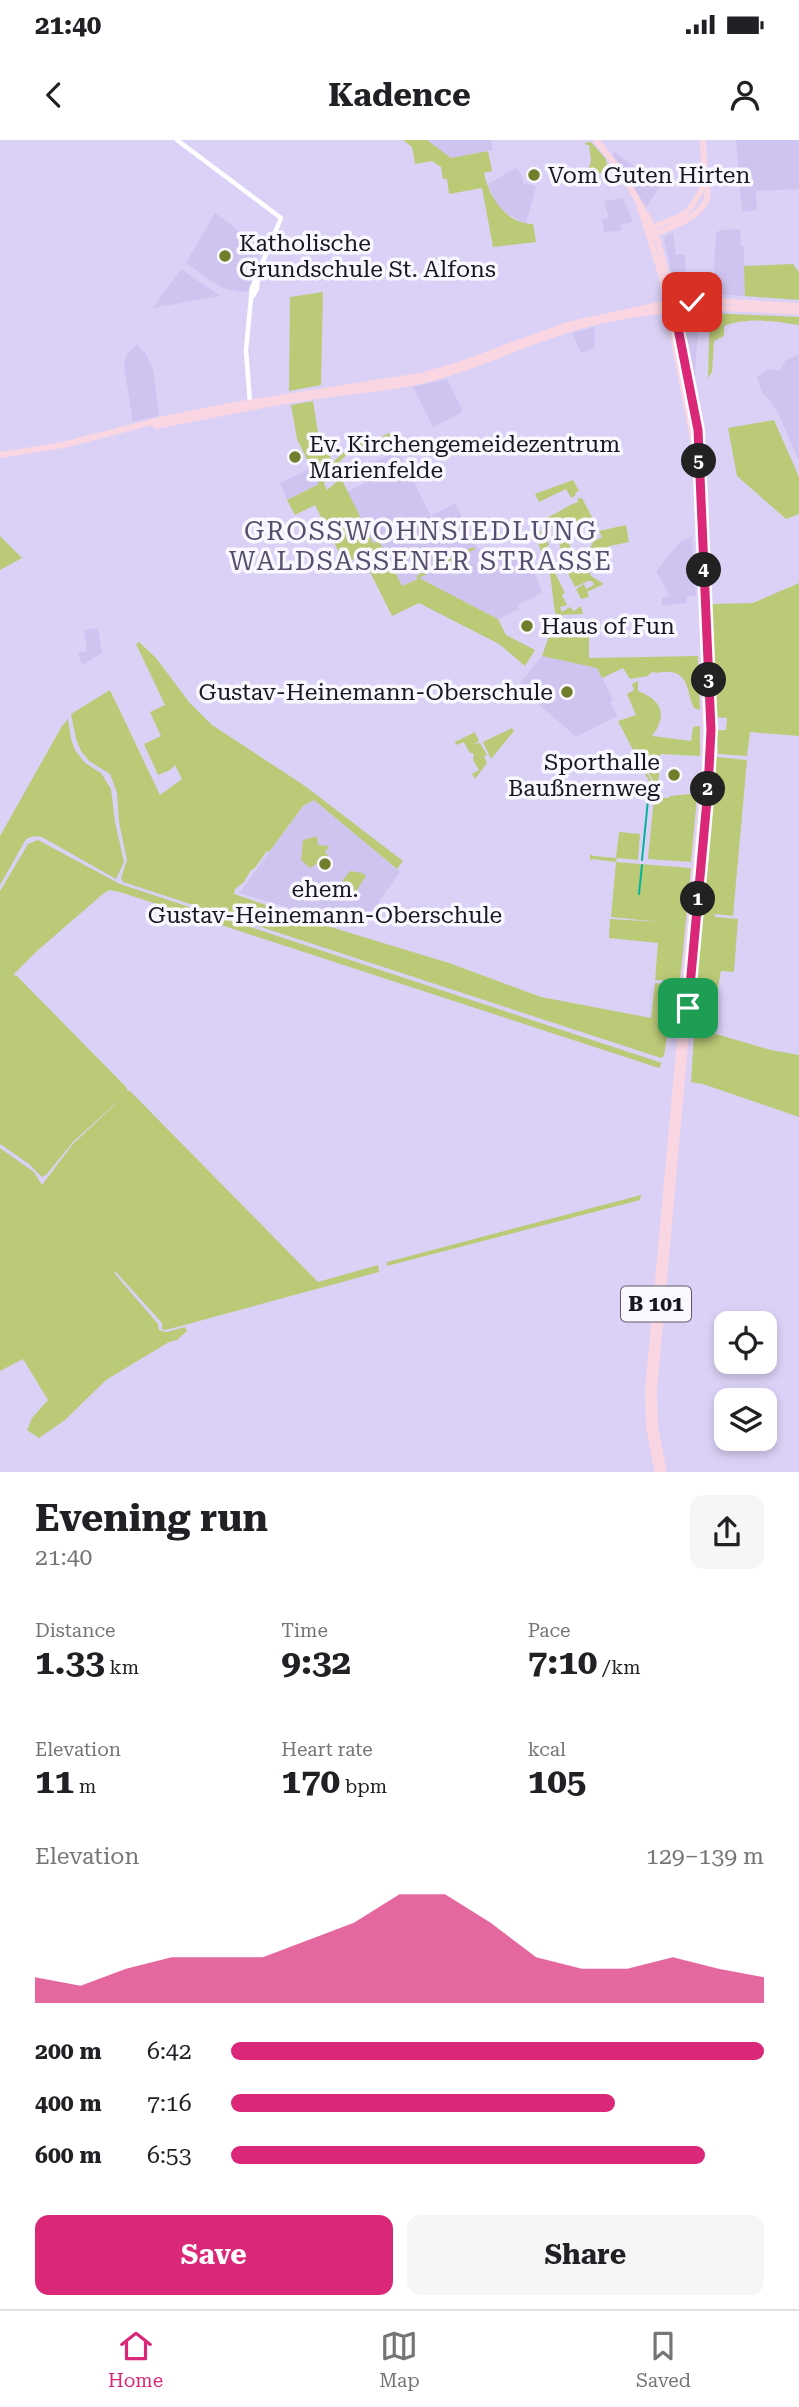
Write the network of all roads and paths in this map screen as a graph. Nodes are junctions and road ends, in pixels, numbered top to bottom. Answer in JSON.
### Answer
{"nodes":[{"id":1,"x":177,"y":140,"type":"edge"},
{"id":2,"x":596,"y":140,"type":"edge"},
{"id":3,"x":704,"y":140,"type":"edge"},
{"id":4,"x":651,"y":231,"type":"junction"},
{"id":5,"x":705,"y":304,"type":"junction"},
{"id":6,"x":799,"y":306,"type":"edge"},
{"id":7,"x":671,"y":307,"type":"junction"},
{"id":8,"x":799,"y":312,"type":"edge"},
{"id":9,"x":251,"y":405,"type":"junction"},
{"id":10,"x":0,"y":454,"type":"edge"},
{"id":11,"x":684,"y":1031,"type":"junction"},
{"id":12,"x":658,"y":1472,"type":"edge"},
{"id":13,"x":664,"y":1472,"type":"edge"}],
"edges":[{"from":1,"to":9,"type":"street"},
{"from":2,"to":4,"type":"main road"},
{"from":3,"to":4,"type":"main road"},
{"from":4,"to":7,"type":"main road","number":"B 101"},
{"from":5,"to":6,"type":"main road"},
{"from":5,"to":7,"type":"main road"},
{"from":5,"to":8,"type":"main road"},
{"from":7,"to":9,"type":"main road"},
{"from":7,"to":11,"type":"main road","number":"B 101"},
{"from":9,"to":10,"type":"main road"},
{"from":11,"to":12,"type":"main road","number":"B 101"},
{"from":11,"to":13,"type":"main road","number":"B 101"}]}
